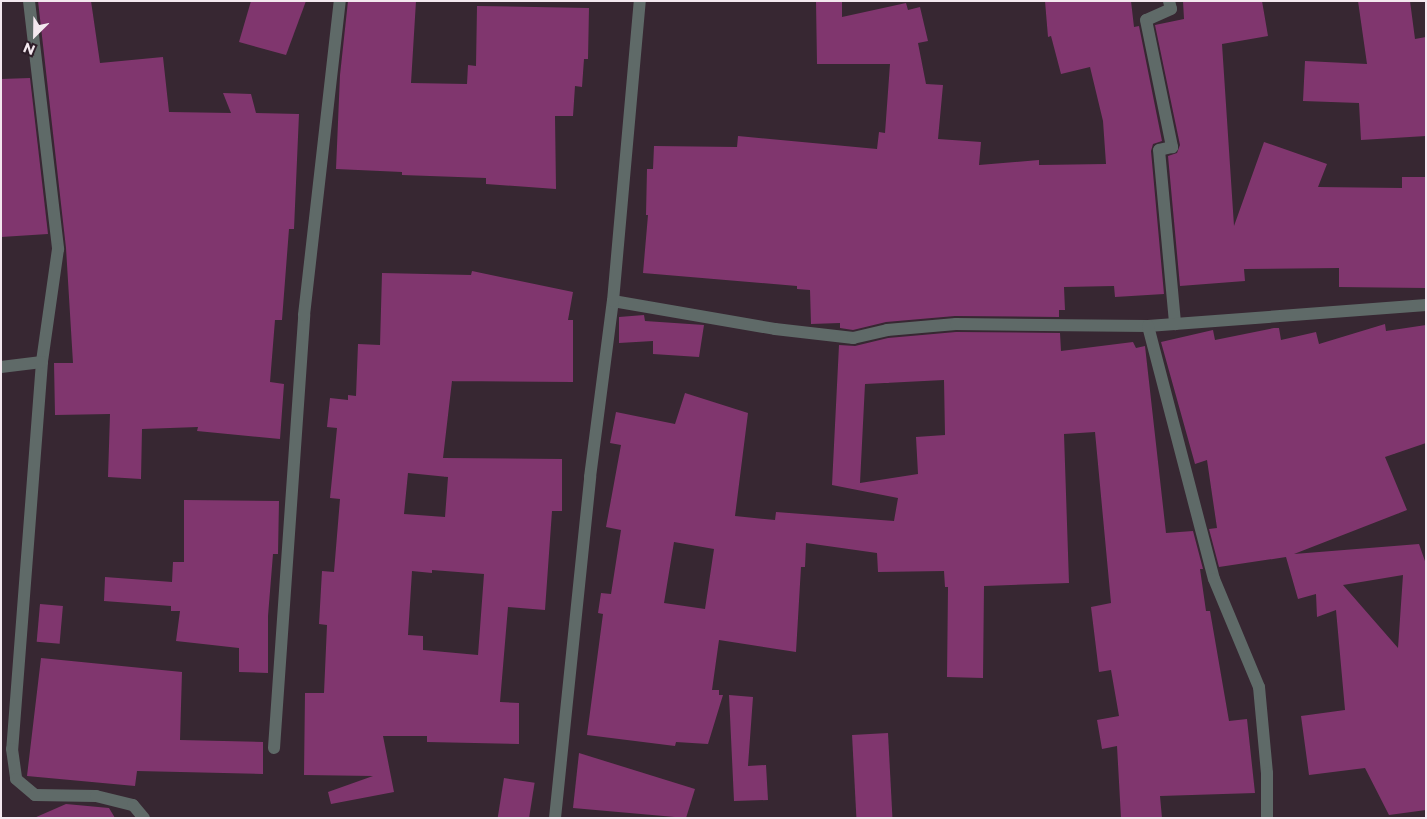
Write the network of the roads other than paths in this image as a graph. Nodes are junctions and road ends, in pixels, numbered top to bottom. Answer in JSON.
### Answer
{"nodes":[{"id":1,"x":30,"y":1,"type":"edge"},
{"id":2,"x":340,"y":1,"type":"edge"},
{"id":3,"x":640,"y":1,"type":"edge"},
{"id":4,"x":1169,"y":1,"type":"edge"},
{"id":5,"x":613,"y":301,"type":"junction"},
{"id":6,"x":1426,"y":305,"type":"edge"},
{"id":7,"x":1175,"y":324,"type":"junction"},
{"id":8,"x":1148,"y":326,"type":"junction"},
{"id":9,"x":42,"y":362,"type":"junction"},
{"id":10,"x":1,"y":367,"type":"edge"},
{"id":11,"x":274,"y":748,"type":"dead end"},
{"id":12,"x":144,"y":818,"type":"edge"},
{"id":13,"x":555,"y":818,"type":"edge"},
{"id":14,"x":1267,"y":818,"type":"edge"}],
"edges":[{"from":1,"to":9,"type":"street"},
{"from":2,"to":11,"type":"street"},
{"from":3,"to":5,"type":"street"},
{"from":4,"to":7,"type":"street"},
{"from":5,"to":8,"type":"street"},
{"from":5,"to":13,"type":"street"},
{"from":6,"to":7,"type":"street"},
{"from":7,"to":8,"type":"street"},
{"from":8,"to":14,"type":"street"},
{"from":9,"to":10,"type":"street"},
{"from":9,"to":12,"type":"street"}]}
